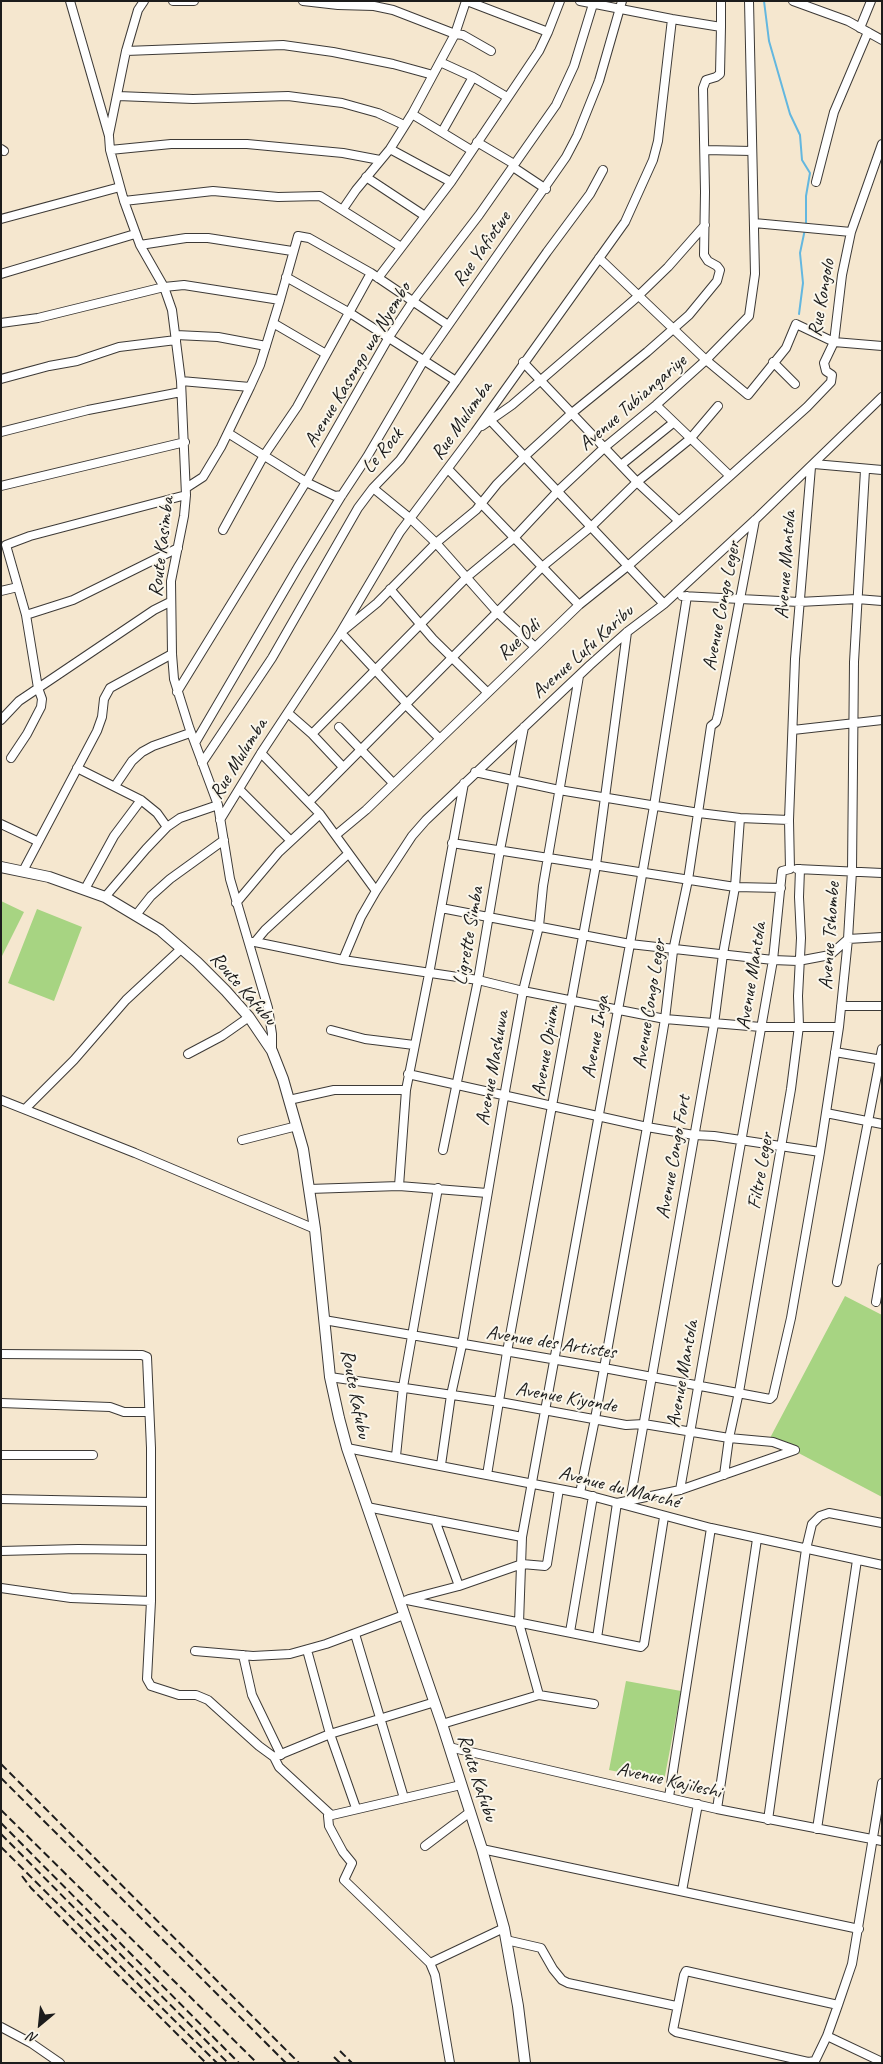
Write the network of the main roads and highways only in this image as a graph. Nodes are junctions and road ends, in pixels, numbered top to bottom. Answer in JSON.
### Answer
{"nodes":[{"id":1,"x":1,"y":867,"type":"edge"},
{"id":2,"x":525,"y":2063,"type":"edge"}],
"edges":[{"from":1,"to":2,"type":"main road","name":"Route Kafubu"}]}
